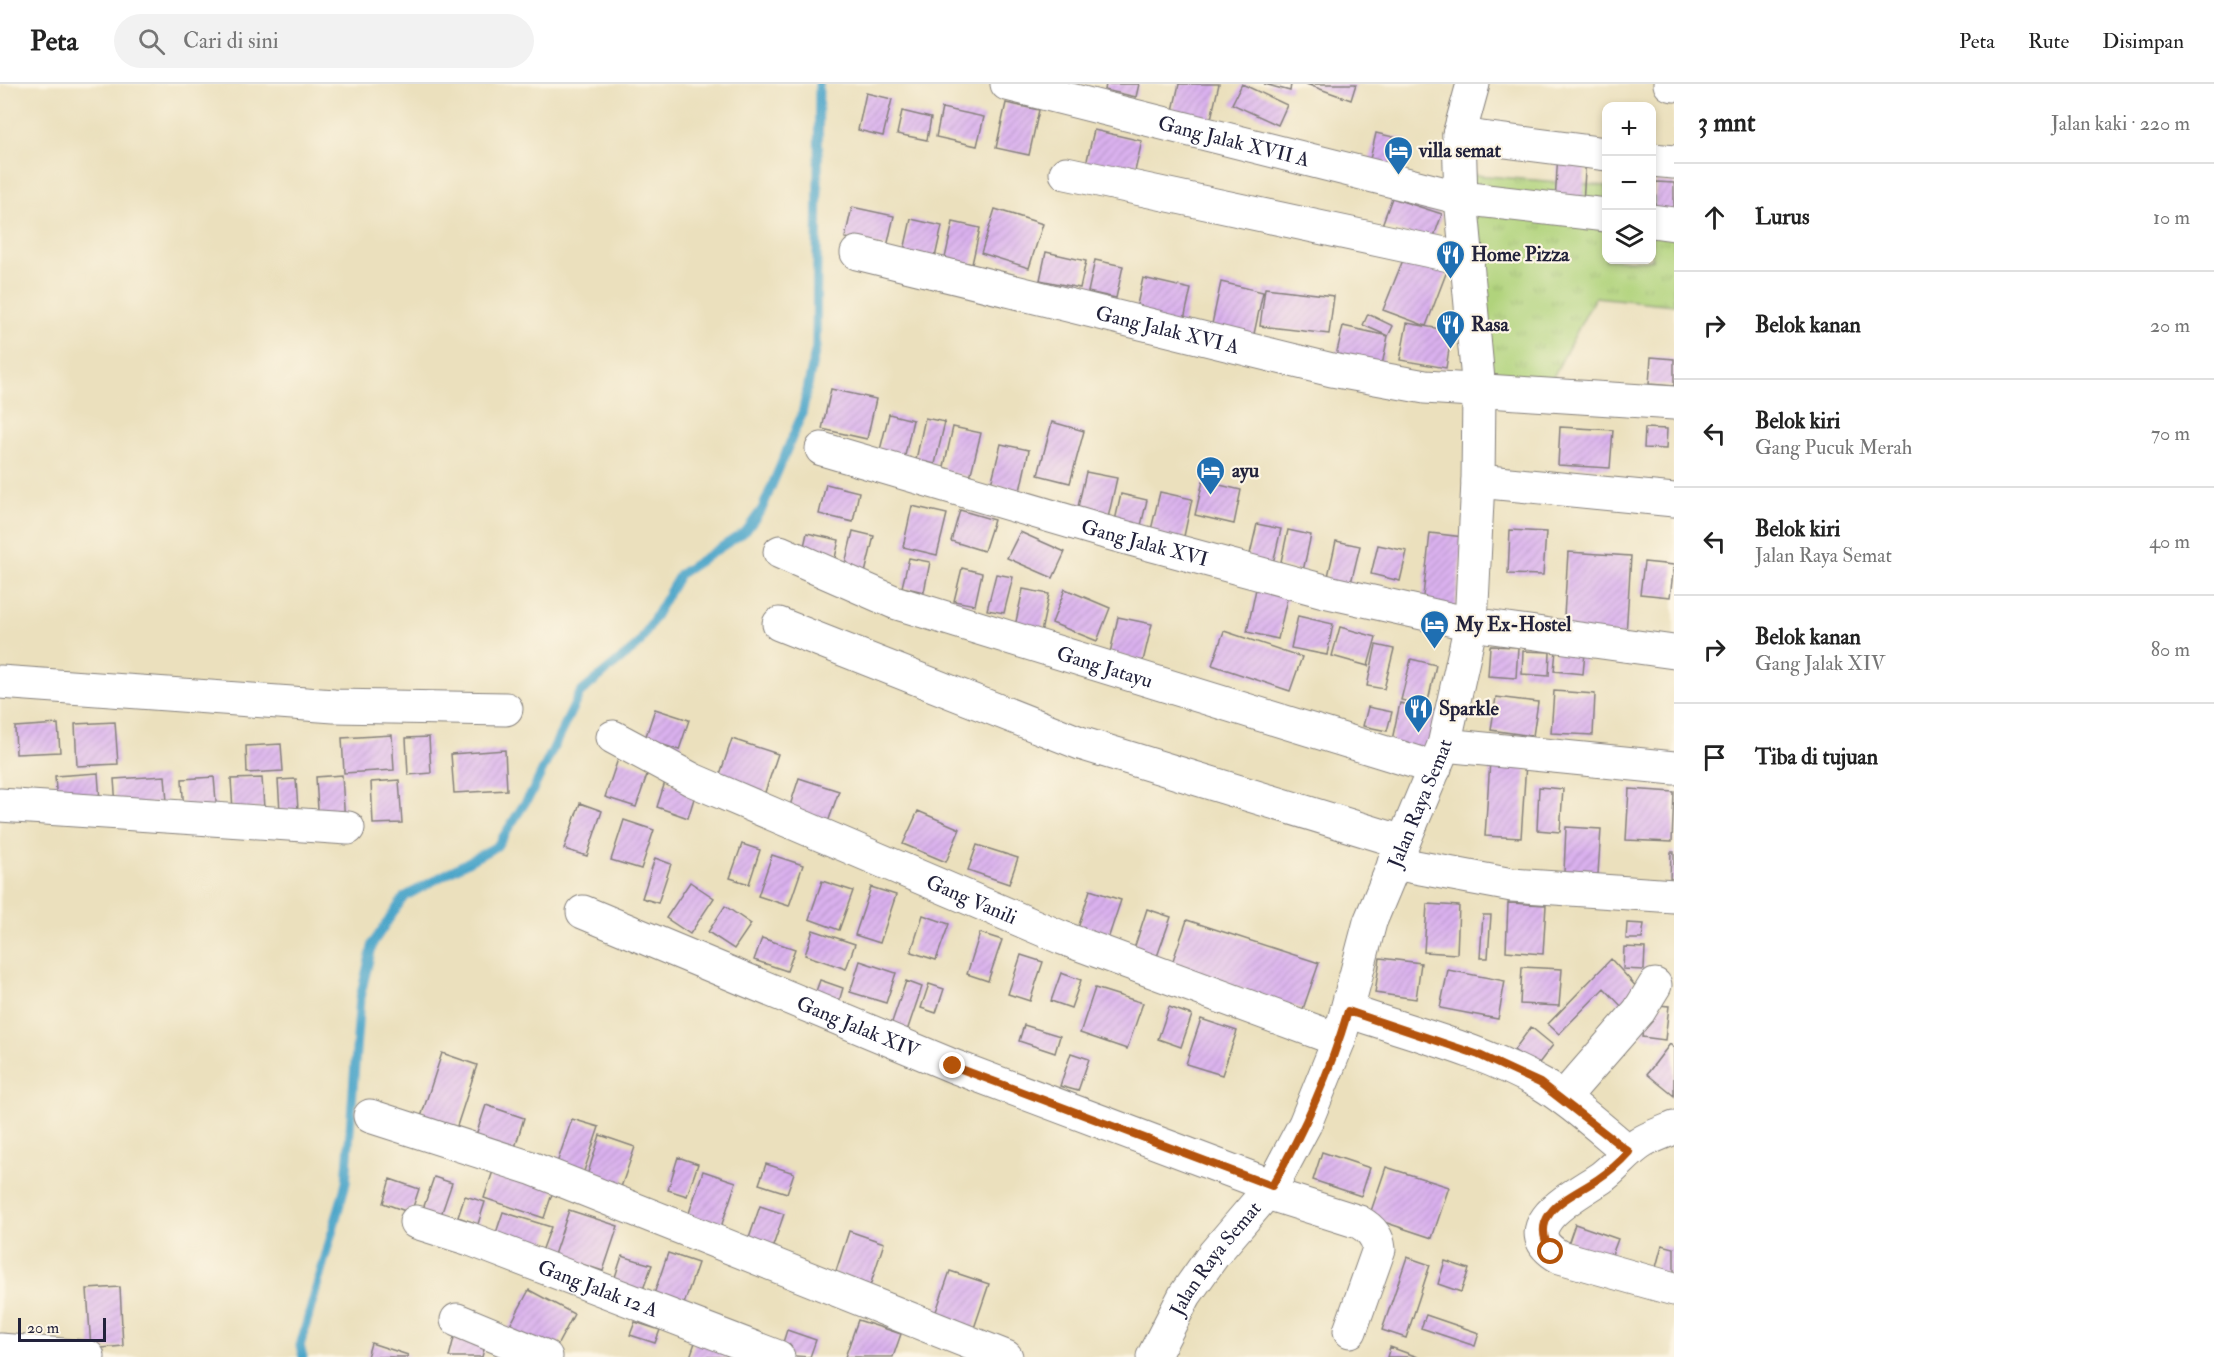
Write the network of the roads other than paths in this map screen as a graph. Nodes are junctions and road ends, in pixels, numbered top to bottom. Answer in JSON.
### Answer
{"nodes":[{"id":1,"x":1007,"y":84,"type":"edge"},
{"id":2,"x":1473,"y":84,"type":"edge"},
{"id":3,"x":1670,"y":84,"type":"edge"},
{"id":4,"x":1674,"y":84,"type":"edge"},
{"id":5,"x":1459,"y":135,"type":"junction"},
{"id":6,"x":1602,"y":153,"type":"edge"},
{"id":7,"x":1656,"y":160,"type":"edge"},
{"id":8,"x":1674,"y":162,"type":"edge"},
{"id":9,"x":1066,"y":173,"type":"dead end"},
{"id":10,"x":1461,"y":198,"type":"junction"},
{"id":11,"x":1602,"y":215,"type":"edge"},
{"id":12,"x":1656,"y":222,"type":"edge"},
{"id":13,"x":1674,"y":224,"type":"edge"},
{"id":14,"x":857,"y":253,"type":"dead end"},
{"id":15,"x":1468,"y":259,"type":"junction"},
{"id":16,"x":1479,"y":391,"type":"junction"},
{"id":17,"x":1674,"y":403,"type":"edge"},
{"id":18,"x":822,"y":449,"type":"dead end"},
{"id":19,"x":1478,"y":481,"type":"junction"},
{"id":20,"x":1674,"y":500,"type":"edge"},
{"id":21,"x":780,"y":552,"type":"dead end"},
{"id":22,"x":779,"y":624,"type":"dead end"},
{"id":23,"x":1471,"y":624,"type":"junction"},
{"id":24,"x":1674,"y":652,"type":"edge"},
{"id":25,"x":0,"y":682,"type":"edge"},
{"id":26,"x":506,"y":708,"type":"dead end"},
{"id":27,"x":613,"y":737,"type":"dead end"},
{"id":28,"x":1440,"y":756,"type":"junction"},
{"id":29,"x":1674,"y":768,"type":"edge"},
{"id":30,"x":0,"y":805,"type":"edge"},
{"id":31,"x":348,"y":828,"type":"dead end"},
{"id":32,"x":1399,"y":852,"type":"junction"},
{"id":33,"x":1674,"y":896,"type":"edge"},
{"id":34,"x":583,"y":912,"type":"dead end"},
{"id":35,"x":1655,"y":985,"type":"dead end"},
{"id":36,"x":1343,"y":1026,"type":"junction"},
{"id":37,"x":1563,"y":1098,"type":"junction"},
{"id":38,"x":370,"y":1116,"type":"dead end"},
{"id":39,"x":1674,"y":1128,"type":"edge"},
{"id":40,"x":1629,"y":1152,"type":"junction"},
{"id":41,"x":1270,"y":1189,"type":"junction"},
{"id":42,"x":416,"y":1222,"type":"dead end"},
{"id":43,"x":1674,"y":1289,"type":"edge"},
{"id":44,"x":457,"y":1320,"type":"dead end"},
{"id":45,"x":1350,"y":1331,"type":"dead end"},
{"id":46,"x":0,"y":1350,"type":"edge"},
{"id":47,"x":88,"y":1357,"type":"edge"},
{"id":48,"x":546,"y":1357,"type":"edge"},
{"id":49,"x":778,"y":1357,"type":"edge"},
{"id":50,"x":1006,"y":1357,"type":"edge"},
{"id":51,"x":1153,"y":1357,"type":"edge"}],
"edges":[{"from":1,"to":10,"type":"street","name":"Gang Jalak XVII A"},
{"from":2,"to":5,"type":"street","name":"Jalan Raya Semat"},
{"from":3,"to":4,"type":"street"},
{"from":5,"to":6,"type":"street"},
{"from":5,"to":10,"type":"street","name":"Jalan Raya Semat"},
{"from":7,"to":8,"type":"street"},
{"from":9,"to":15,"type":"street"},
{"from":10,"to":11,"type":"street","name":"Gang Jalak XVII A"},
{"from":10,"to":15,"type":"street","name":"Jalan Raya Semat"},
{"from":12,"to":13,"type":"street"},
{"from":14,"to":16,"type":"street","name":"Gang Jalak XVI A"},
{"from":15,"to":16,"type":"street","name":"Jalan Raya Semat"},
{"from":16,"to":17,"type":"street","name":"Gang Jalak XVI A"},
{"from":16,"to":19,"type":"street","name":"Jalan Raya Semat"},
{"from":18,"to":23,"type":"street","name":"Gang Jalak XVI"},
{"from":19,"to":20,"type":"street"},
{"from":19,"to":23,"type":"street","name":"Jalan Raya Semat"},
{"from":21,"to":28,"type":"street","name":"Gang Jatayu"},
{"from":22,"to":32,"type":"street"},
{"from":23,"to":24,"type":"street","name":"Gang Jalak XVI"},
{"from":23,"to":28,"type":"street","name":"Jalan Raya Semat"},
{"from":25,"to":26,"type":"street"},
{"from":27,"to":36,"type":"street","name":"Gang Vanili"},
{"from":28,"to":29,"type":"street","name":"Gang Jatayu"},
{"from":28,"to":32,"type":"street","name":"Jalan Raya Semat"},
{"from":30,"to":31,"type":"street"},
{"from":32,"to":33,"type":"street"},
{"from":32,"to":36,"type":"street","name":"Jalan Raya Semat"},
{"from":34,"to":41,"type":"street","name":"Gang Jalak XIV"},
{"from":35,"to":37,"type":"street"},
{"from":36,"to":37,"type":"street","name":"Gang Vanili"},
{"from":36,"to":41,"type":"street","name":"Jalan Raya Semat"},
{"from":37,"to":40,"type":"street","name":"Gang Vanili"},
{"from":38,"to":50,"type":"street"},
{"from":39,"to":40,"type":"street"},
{"from":40,"to":43,"type":"street"},
{"from":41,"to":45,"type":"street","name":"Gang Jalak XIV"},
{"from":41,"to":51,"type":"street","name":"Jalan Raya Semat"},
{"from":42,"to":49,"type":"street","name":"Gang Jalak 12 A"},
{"from":44,"to":48,"type":"street"},
{"from":46,"to":47,"type":"street"}]}
